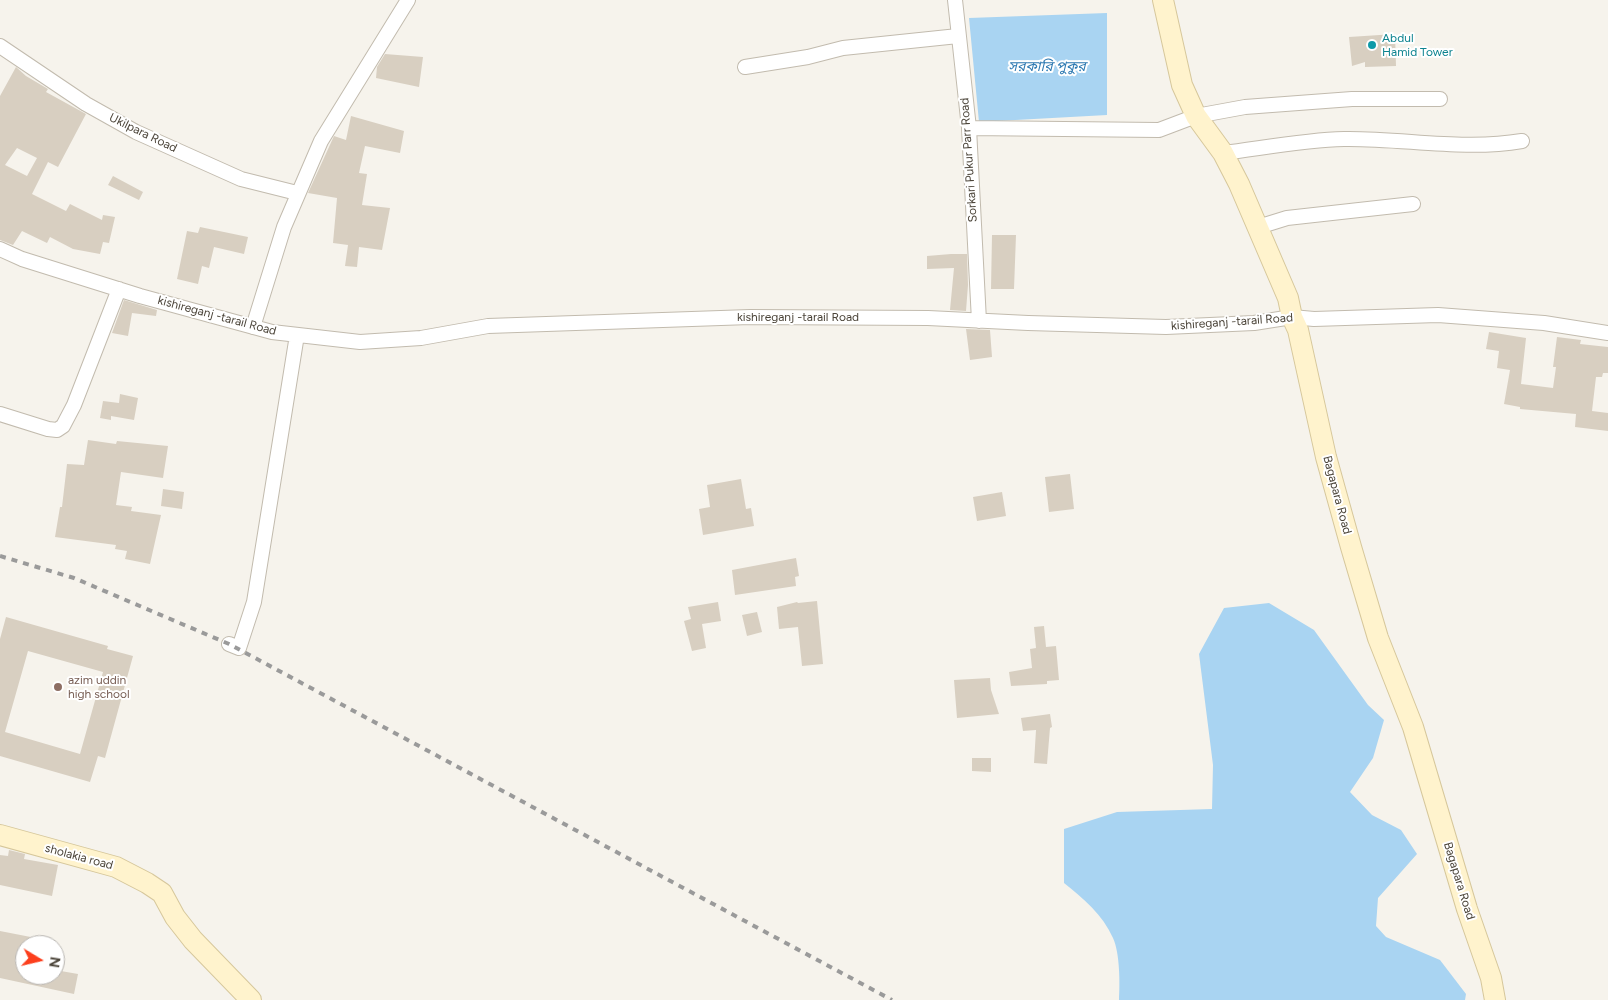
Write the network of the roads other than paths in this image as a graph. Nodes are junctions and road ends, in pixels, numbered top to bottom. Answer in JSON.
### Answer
{"nodes":[{"id":1,"x":408,"y":0,"type":"edge"},
{"id":2,"x":955,"y":0,"type":"edge"},
{"id":3,"x":1163,"y":0,"type":"edge"},
{"id":4,"x":958,"y":36,"type":"junction"},
{"id":5,"x":0,"y":46,"type":"edge"},
{"id":6,"x":745,"y":67,"type":"dead end"},
{"id":7,"x":1440,"y":99,"type":"dead end"},
{"id":8,"x":1196,"y":116,"type":"junction"},
{"id":9,"x":969,"y":128,"type":"junction"},
{"id":10,"x":1522,"y":141,"type":"dead end"},
{"id":11,"x":1223,"y":154,"type":"junction"},
{"id":12,"x":297,"y":193,"type":"junction"},
{"id":13,"x":1413,"y":204,"type":"dead end"},
{"id":14,"x":1258,"y":227,"type":"junction"},
{"id":15,"x":0,"y":249,"type":"edge"},
{"id":16,"x":119,"y":289,"type":"junction"},
{"id":17,"x":1292,"y":317,"type":"junction"},
{"id":18,"x":979,"y":321,"type":"junction"},
{"id":19,"x":253,"y":327,"type":"junction"},
{"id":20,"x":1608,"y":333,"type":"edge"},
{"id":21,"x":297,"y":335,"type":"junction"},
{"id":22,"x":0,"y":414,"type":"edge"},
{"id":23,"x":229,"y":644,"type":"dead end"},
{"id":24,"x":0,"y":834,"type":"edge"},
{"id":25,"x":251,"y":1000,"type":"edge"},
{"id":26,"x":1495,"y":1000,"type":"edge"}],
"edges":[{"from":1,"to":12,"type":"street"},
{"from":2,"to":4,"type":"street","name":"Sorkari Pukur Parr Road"},
{"from":3,"to":8,"type":"street","name":"Bagapara Road"},
{"from":4,"to":6,"type":"street"},
{"from":4,"to":9,"type":"street","name":"Sorkari Pukur Parr Road"},
{"from":5,"to":12,"type":"street","name":"Ukilpara Road"},
{"from":7,"to":8,"type":"street"},
{"from":8,"to":9,"type":"street"},
{"from":8,"to":11,"type":"street","name":"Bagapara Road"},
{"from":9,"to":18,"type":"street","name":"Sorkari Pukur Parr Road"},
{"from":10,"to":11,"type":"street"},
{"from":11,"to":14,"type":"street","name":"Bagapara Road"},
{"from":12,"to":19,"type":"street"},
{"from":13,"to":14,"type":"street"},
{"from":14,"to":17,"type":"street","name":"Bagapara Road"},
{"from":15,"to":16,"type":"street","name":"kishireganj -tarail Road"},
{"from":16,"to":19,"type":"street","name":"kishireganj -tarail Road"},
{"from":16,"to":22,"type":"street"},
{"from":17,"to":18,"type":"street","name":"kishireganj -tarail Road"},
{"from":17,"to":20,"type":"street","name":"kishireganj -tarail Road"},
{"from":17,"to":26,"type":"street","name":"Bagapara Road"},
{"from":18,"to":21,"type":"street","name":"kishireganj -tarail Road"},
{"from":19,"to":21,"type":"street","name":"kishireganj -tarail Road"},
{"from":21,"to":23,"type":"street"},
{"from":24,"to":25,"type":"street","name":"sholakia road"}]}
